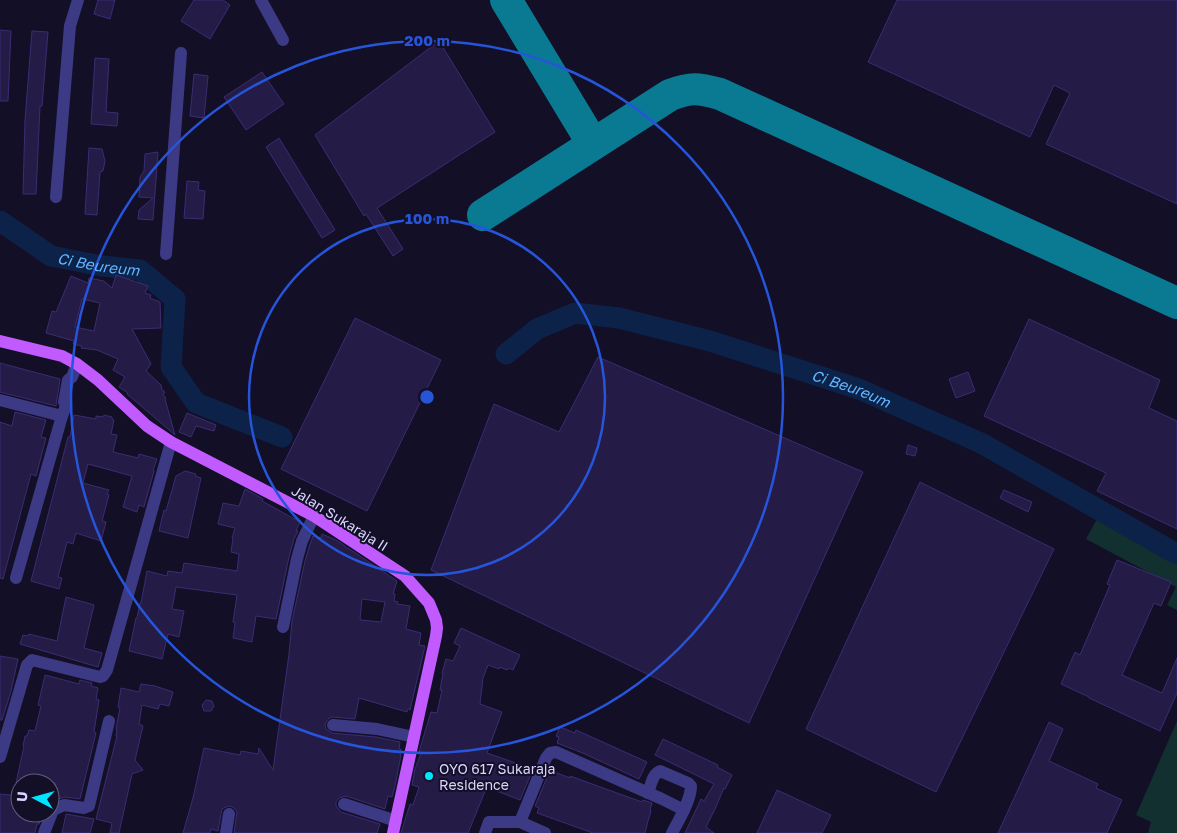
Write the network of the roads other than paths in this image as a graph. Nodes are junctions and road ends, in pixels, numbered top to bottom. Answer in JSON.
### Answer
{"nodes":[{"id":1,"x":78,"y":0,"type":"edge"},
{"id":2,"x":261,"y":0,"type":"edge"},
{"id":3,"x":283,"y":40,"type":"dead end"},
{"id":4,"x":181,"y":53,"type":"dead end"},
{"id":5,"x":56,"y":197,"type":"dead end"},
{"id":6,"x":166,"y":254,"type":"dead end"},
{"id":7,"x":0,"y":341,"type":"edge"},
{"id":8,"x":74,"y":370,"type":"junction"},
{"id":9,"x":0,"y":400,"type":"edge"},
{"id":10,"x":64,"y":411,"type":"junction"},
{"id":11,"x":171,"y":442,"type":"junction"},
{"id":12,"x":314,"y":516,"type":"junction"},
{"id":13,"x":16,"y":578,"type":"dead end"},
{"id":14,"x":283,"y":627,"type":"dead end"},
{"id":15,"x":109,"y":721,"type":"dead end"},
{"id":16,"x":333,"y":725,"type":"dead end"},
{"id":17,"x":414,"y":737,"type":"junction"},
{"id":18,"x":0,"y":757,"type":"edge"},
{"id":19,"x":648,"y":793,"type":"junction"},
{"id":20,"x":344,"y":804,"type":"dead end"},
{"id":21,"x":684,"y":810,"type":"junction"},
{"id":22,"x":229,"y":814,"type":"dead end"},
{"id":23,"x":520,"y":822,"type":"junction"},
{"id":24,"x":395,"y":827,"type":"edge"},
{"id":25,"x":44,"y":833,"type":"edge"},
{"id":26,"x":226,"y":833,"type":"edge"},
{"id":27,"x":485,"y":833,"type":"edge"},
{"id":28,"x":545,"y":833,"type":"edge"},
{"id":29,"x":672,"y":833,"type":"edge"}],
"edges":[{"from":1,"to":5,"type":"street"},
{"from":2,"to":3,"type":"street"},
{"from":4,"to":6,"type":"street"},
{"from":7,"to":8,"type":"main road","name":"Jalan Sukaraja II"},
{"from":8,"to":10,"type":"street"},
{"from":8,"to":11,"type":"main road","name":"Jalan Sukaraja II"},
{"from":9,"to":10,"type":"street"},
{"from":10,"to":13,"type":"street"},
{"from":11,"to":12,"type":"main road","name":"Jalan Sukaraja II"},
{"from":11,"to":18,"type":"street"},
{"from":12,"to":14,"type":"street"},
{"from":12,"to":17,"type":"main road","name":"Jalan Sukaraja II"},
{"from":15,"to":25,"type":"street"},
{"from":16,"to":17,"type":"street"},
{"from":17,"to":24,"type":"main road","name":"Jalan Sukaraja II"},
{"from":19,"to":21,"type":"street"},
{"from":19,"to":21,"type":"street"},
{"from":19,"to":23,"type":"street"},
{"from":20,"to":24,"type":"street"},
{"from":21,"to":29,"type":"street"},
{"from":22,"to":26,"type":"street"},
{"from":23,"to":27,"type":"street"},
{"from":23,"to":28,"type":"street"}]}
